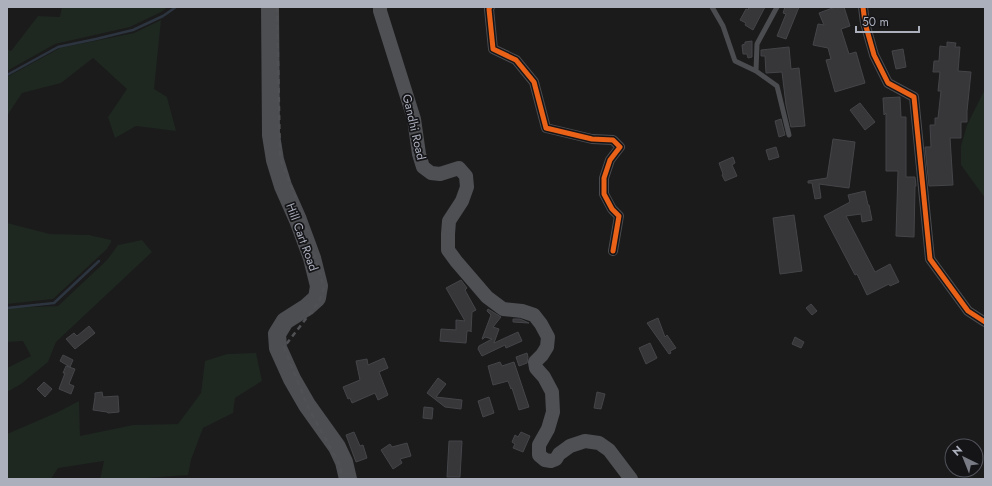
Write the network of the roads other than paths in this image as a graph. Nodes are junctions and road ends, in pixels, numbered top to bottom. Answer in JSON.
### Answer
{"nodes":[{"id":1,"x":270,"y":7,"type":"edge"},
{"id":2,"x":380,"y":7,"type":"edge"},
{"id":3,"x":490,"y":7,"type":"edge"},
{"id":4,"x":712,"y":7,"type":"edge"},
{"id":5,"x":777,"y":7,"type":"edge"},
{"id":6,"x":863,"y":7,"type":"edge"},
{"id":7,"x":756,"y":71,"type":"junction"},
{"id":8,"x":788,"y":135,"type":"dead end"},
{"id":9,"x":613,"y":251,"type":"dead end"},
{"id":10,"x":985,"y":322,"type":"edge"},
{"id":11,"x":348,"y":479,"type":"edge"},
{"id":12,"x":631,"y":479,"type":"edge"}],
"edges":[{"from":1,"to":11,"type":"highway","name":"Hill Cart Road"},
{"from":2,"to":12,"type":"main road","name":"Gandhi Road"},
{"from":3,"to":9,"type":"street"},
{"from":4,"to":7,"type":"lane"},
{"from":5,"to":7,"type":"lane"},
{"from":6,"to":10,"type":"street"},
{"from":7,"to":8,"type":"lane"}]}
